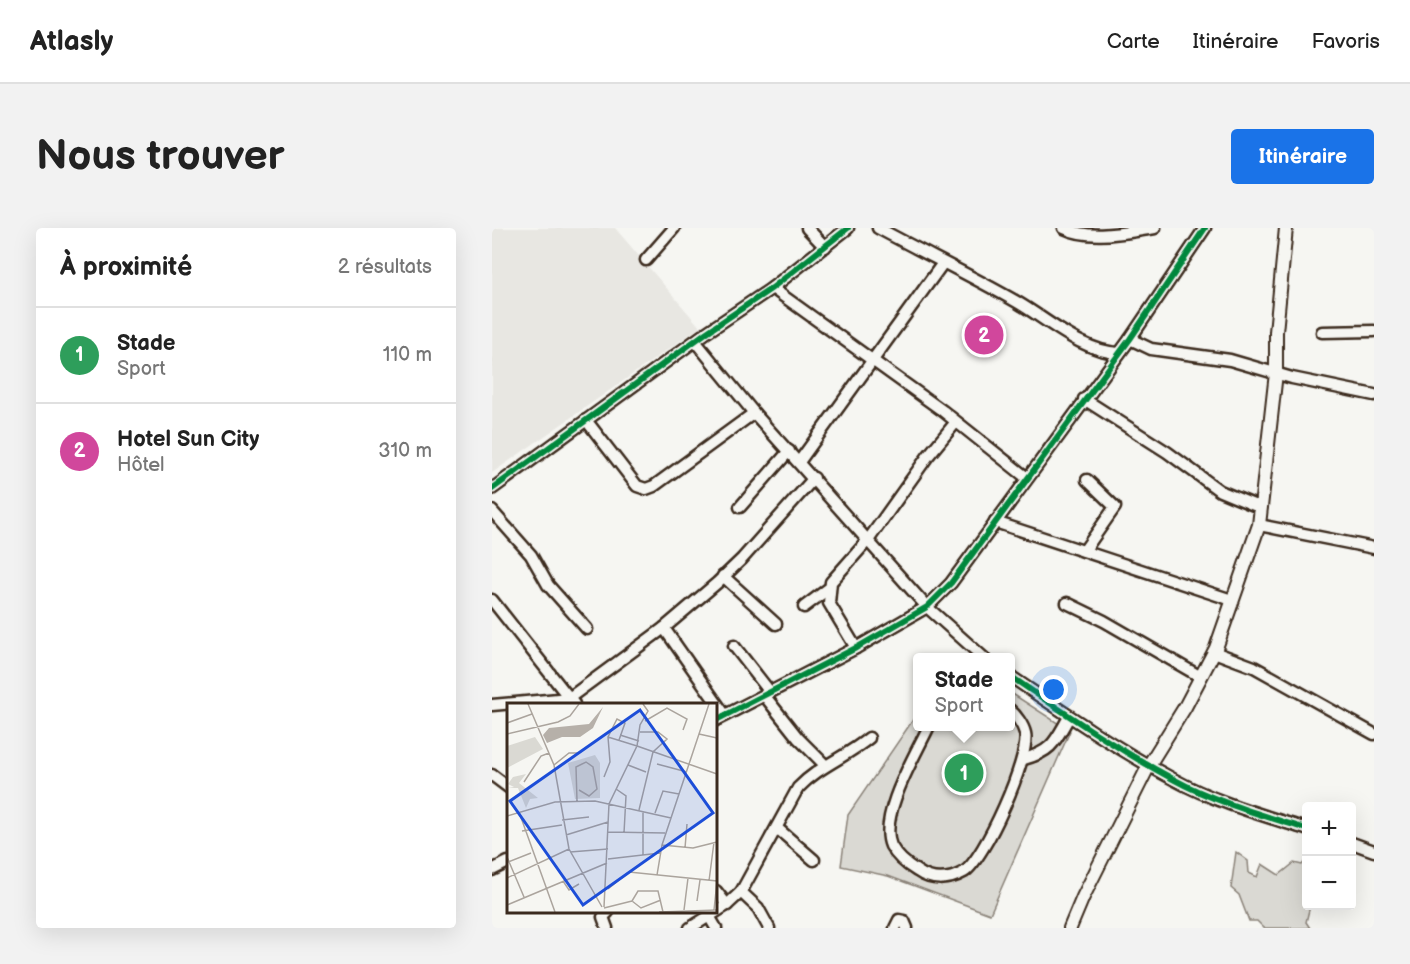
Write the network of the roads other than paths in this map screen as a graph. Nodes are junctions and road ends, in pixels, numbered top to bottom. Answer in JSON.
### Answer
{"nodes":[{"id":1,"x":674,"y":228,"type":"edge"},
{"id":2,"x":807,"y":228,"type":"edge"},
{"id":3,"x":848,"y":228,"type":"edge"},
{"id":4,"x":878,"y":228,"type":"edge"},
{"id":5,"x":1064,"y":228,"type":"edge"},
{"id":6,"x":1155,"y":228,"type":"edge"},
{"id":7,"x":1205,"y":228,"type":"edge"},
{"id":8,"x":1286,"y":228,"type":"edge"},
{"id":9,"x":825,"y":247,"type":"junction"},
{"id":10,"x":646,"y":260,"type":"dead end"},
{"id":11,"x":943,"y":263,"type":"junction"},
{"id":12,"x":772,"y":288,"type":"junction"},
{"id":13,"x":1374,"y":331,"type":"edge"},
{"id":14,"x":1322,"y":332,"type":"dead end"},
{"id":15,"x":1130,"y":339,"type":"junction"},
{"id":16,"x":695,"y":340,"type":"junction"},
{"id":17,"x":1119,"y":353,"type":"junction"},
{"id":18,"x":871,"y":362,"type":"junction"},
{"id":19,"x":1276,"y":374,"type":"junction"},
{"id":20,"x":1374,"y":395,"type":"edge"},
{"id":21,"x":1084,"y":399,"type":"junction"},
{"id":22,"x":754,"y":413,"type":"junction"},
{"id":23,"x":586,"y":420,"type":"junction"},
{"id":24,"x":956,"y":422,"type":"junction"},
{"id":25,"x":789,"y":451,"type":"junction"},
{"id":26,"x":799,"y":462,"type":"junction"},
{"id":27,"x":814,"y":478,"type":"junction"},
{"id":28,"x":1027,"y":478,"type":"junction"},
{"id":29,"x":1087,"y":480,"type":"dead end"},
{"id":30,"x":492,"y":489,"type":"edge"},
{"id":31,"x":740,"y":507,"type":"dead end"},
{"id":32,"x":1262,"y":508,"type":"junction"},
{"id":33,"x":492,"y":511,"type":"edge"},
{"id":34,"x":995,"y":522,"type":"junction"},
{"id":35,"x":1259,"y":525,"type":"junction"},
{"id":36,"x":869,"y":540,"type":"junction"},
{"id":37,"x":1374,"y":548,"type":"edge"},
{"id":38,"x":1084,"y":551,"type":"junction"},
{"id":39,"x":723,"y":576,"type":"junction"},
{"id":40,"x":828,"y":589,"type":"junction"},
{"id":41,"x":492,"y":600,"type":"edge"},
{"id":42,"x":1232,"y":600,"type":"junction"},
{"id":43,"x":1067,"y":603,"type":"dead end"},
{"id":44,"x":804,"y":607,"type":"dead end"},
{"id":45,"x":927,"y":607,"type":"junction"},
{"id":46,"x":776,"y":624,"type":"dead end"},
{"id":47,"x":664,"y":628,"type":"junction"},
{"id":48,"x":587,"y":629,"type":"dead end"},
{"id":49,"x":734,"y":646,"type":"dead end"},
{"id":50,"x":856,"y":648,"type":"junction"},
{"id":51,"x":1214,"y":652,"type":"junction"},
{"id":52,"x":979,"y":653,"type":"edge"},
{"id":53,"x":1201,"y":677,"type":"junction"},
{"id":54,"x":1015,"y":679,"type":"edge"},
{"id":55,"x":767,"y":694,"type":"junction"},
{"id":56,"x":572,"y":701,"type":"edge"},
{"id":57,"x":532,"y":703,"type":"edge"},
{"id":58,"x":711,"y":703,"type":"edge"},
{"id":59,"x":507,"y":704,"type":"edge"},
{"id":60,"x":492,"y":705,"type":"edge"},
{"id":61,"x":720,"y":717,"type":"edge"},
{"id":62,"x":1015,"y":717,"type":"edge"},
{"id":63,"x":1069,"y":717,"type":"junction"},
{"id":64,"x":927,"y":731,"type":"edge"},
{"id":65,"x":1374,"y":734,"type":"edge"},
{"id":66,"x":869,"y":738,"type":"dead end"},
{"id":67,"x":1024,"y":759,"type":"junction"},
{"id":68,"x":825,"y":765,"type":"junction"},
{"id":69,"x":1149,"y":765,"type":"junction"},
{"id":70,"x":492,"y":775,"type":"edge"},
{"id":71,"x":507,"y":787,"type":"edge"},
{"id":72,"x":1302,"y":828,"type":"edge"},
{"id":73,"x":778,"y":829,"type":"junction"},
{"id":74,"x":1356,"y":844,"type":"edge"},
{"id":75,"x":1373,"y":849,"type":"edge"},
{"id":76,"x":492,"y":860,"type":"edge"},
{"id":77,"x":814,"y":860,"type":"dead end"},
{"id":78,"x":507,"y":862,"type":"edge"},
{"id":79,"x":507,"y":862,"type":"edge"},
{"id":80,"x":492,"y":870,"type":"edge"},
{"id":81,"x":717,"y":892,"type":"edge"},
{"id":82,"x":741,"y":892,"type":"junction"},
{"id":83,"x":728,"y":905,"type":"junction"},
{"id":84,"x":717,"y":911,"type":"edge"},
{"id":85,"x":607,"y":913,"type":"edge"},
{"id":86,"x":714,"y":913,"type":"edge"},
{"id":87,"x":709,"y":916,"type":"junction"},
{"id":88,"x":607,"y":928,"type":"edge"},
{"id":89,"x":690,"y":928,"type":"edge"},
{"id":90,"x":716,"y":928,"type":"edge"},
{"id":91,"x":769,"y":928,"type":"edge"},
{"id":92,"x":895,"y":928,"type":"edge"},
{"id":93,"x":907,"y":928,"type":"edge"},
{"id":94,"x":1070,"y":928,"type":"edge"}],
"edges":[{"from":1,"to":10,"type":"street"},
{"from":2,"to":9,"type":"street"},
{"from":3,"to":9,"type":"street"},
{"from":4,"to":11,"type":"street"},
{"from":5,"to":6,"type":"street"},
{"from":7,"to":15,"type":"street"},
{"from":8,"to":19,"type":"main road"},
{"from":9,"to":12,"type":"street"},
{"from":11,"to":17,"type":"street"},
{"from":11,"to":18,"type":"street"},
{"from":12,"to":16,"type":"street"},
{"from":12,"to":18,"type":"street"},
{"from":13,"to":14,"type":"street"},
{"from":15,"to":17,"type":"street"},
{"from":15,"to":19,"type":"street"},
{"from":16,"to":22,"type":"street"},
{"from":16,"to":23,"type":"street"},
{"from":17,"to":21,"type":"street"},
{"from":18,"to":24,"type":"street"},
{"from":18,"to":26,"type":"street"},
{"from":19,"to":20,"type":"street"},
{"from":19,"to":32,"type":"main road"},
{"from":21,"to":28,"type":"street"},
{"from":21,"to":32,"type":"street"},
{"from":22,"to":23,"type":"street"},
{"from":22,"to":25,"type":"street"},
{"from":23,"to":30,"type":"street"},
{"from":24,"to":28,"type":"street"},
{"from":24,"to":36,"type":"street"},
{"from":25,"to":26,"type":"street"},
{"from":25,"to":31,"type":"street"},
{"from":26,"to":27,"type":"street"},
{"from":27,"to":36,"type":"street"},
{"from":27,"to":39,"type":"street"},
{"from":28,"to":34,"type":"street"},
{"from":29,"to":38,"type":"street"},
{"from":32,"to":35,"type":"main road"},
{"from":33,"to":48,"type":"street"},
{"from":34,"to":38,"type":"street"},
{"from":34,"to":45,"type":"street"},
{"from":35,"to":37,"type":"street"},
{"from":35,"to":42,"type":"main road"},
{"from":36,"to":40,"type":"street"},
{"from":36,"to":45,"type":"street"},
{"from":38,"to":42,"type":"street"},
{"from":39,"to":46,"type":"street"},
{"from":39,"to":47,"type":"street"},
{"from":40,"to":44,"type":"street"},
{"from":40,"to":50,"type":"street"},
{"from":41,"to":56,"type":"street"},
{"from":42,"to":51,"type":"main road"},
{"from":43,"to":53,"type":"street"},
{"from":45,"to":50,"type":"street"},
{"from":45,"to":52,"type":"street"},
{"from":47,"to":56,"type":"street"},
{"from":47,"to":58,"type":"street"},
{"from":49,"to":55,"type":"street"},
{"from":50,"to":55,"type":"street"},
{"from":51,"to":53,"type":"main road"},
{"from":51,"to":65,"type":"street"},
{"from":53,"to":69,"type":"main road"},
{"from":54,"to":63,"type":"street"},
{"from":55,"to":61,"type":"street"},
{"from":55,"to":68,"type":"street"},
{"from":56,"to":57,"type":"street"},
{"from":59,"to":60,"type":"street"},
{"from":62,"to":67,"type":"street"},
{"from":63,"to":67,"type":"street"},
{"from":63,"to":69,"type":"street"},
{"from":64,"to":67,"type":"street"},
{"from":66,"to":68,"type":"street"},
{"from":68,"to":73,"type":"street"},
{"from":69,"to":72,"type":"street"},
{"from":69,"to":94,"type":"main road"},
{"from":70,"to":71,"type":"street"},
{"from":73,"to":77,"type":"street"},
{"from":73,"to":82,"type":"street"},
{"from":74,"to":75,"type":"street"},
{"from":76,"to":78,"type":"street"},
{"from":79,"to":80,"type":"street"},
{"from":81,"to":83,"type":"street"},
{"from":82,"to":83,"type":"street"},
{"from":82,"to":91,"type":"street"},
{"from":83,"to":84,"type":"street"},
{"from":85,"to":88,"type":"street"},
{"from":86,"to":87,"type":"street"},
{"from":87,"to":89,"type":"street"},
{"from":87,"to":90,"type":"street"},
{"from":92,"to":93,"type":"street"}]}
